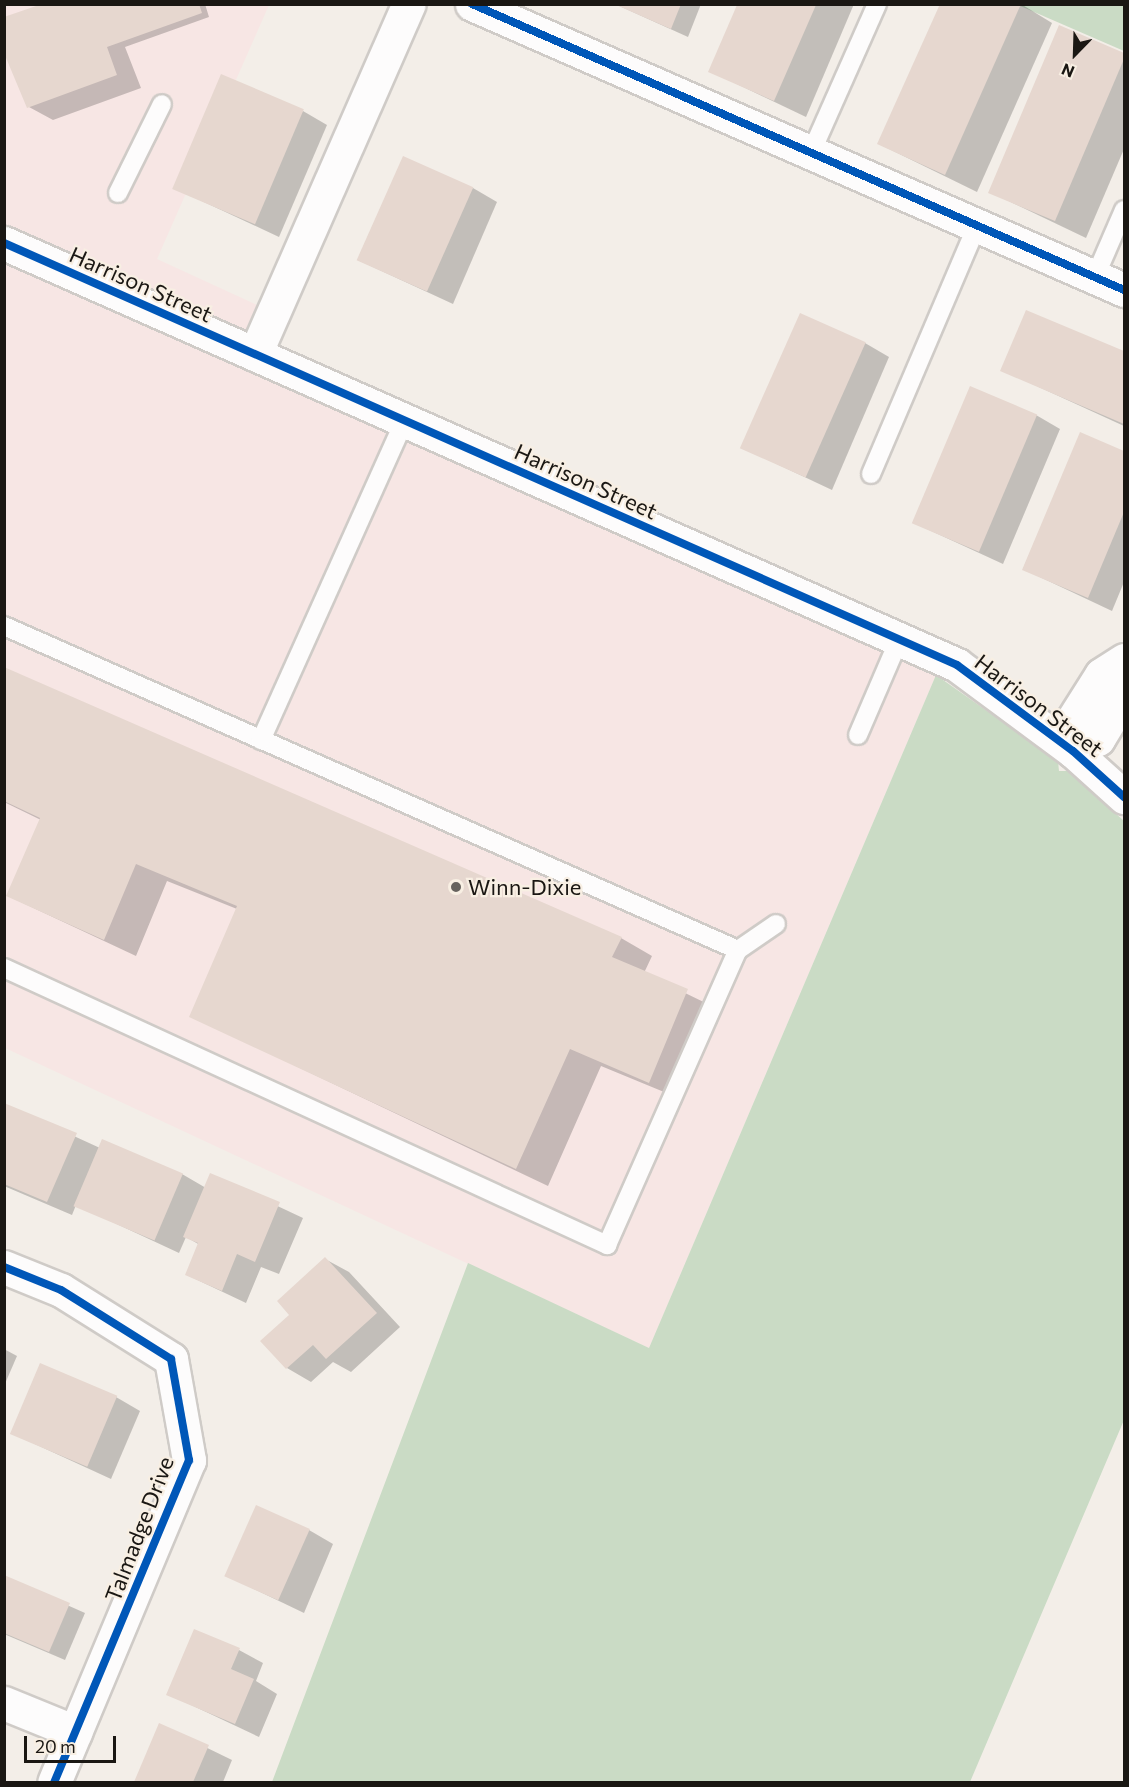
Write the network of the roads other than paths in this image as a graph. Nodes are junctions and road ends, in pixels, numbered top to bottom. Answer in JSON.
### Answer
{"nodes":[{"id":1,"x":409,"y":4,"type":"edge"},
{"id":2,"x":472,"y":4,"type":"edge"},
{"id":3,"x":877,"y":4,"type":"edge"},
{"id":4,"x":162,"y":104,"type":"dead end"},
{"id":5,"x":811,"y":153,"type":"junction"},
{"id":6,"x":118,"y":193,"type":"dead end"},
{"id":7,"x":1125,"y":210,"type":"edge"},
{"id":8,"x":977,"y":225,"type":"junction"},
{"id":9,"x":4,"y":243,"type":"edge"},
{"id":10,"x":1095,"y":277,"type":"junction"},
{"id":11,"x":1125,"y":290,"type":"edge"},
{"id":12,"x":255,"y":354,"type":"junction"},
{"id":13,"x":405,"y":420,"type":"junction"},
{"id":14,"x":871,"y":474,"type":"dead end"},
{"id":15,"x":4,"y":626,"type":"edge"},
{"id":16,"x":899,"y":640,"type":"junction"},
{"id":17,"x":1125,"y":660,"type":"edge"},
{"id":18,"x":1125,"y":696,"type":"edge"},
{"id":19,"x":858,"y":735,"type":"dead end"},
{"id":20,"x":261,"y":740,"type":"junction"},
{"id":21,"x":1073,"y":751,"type":"junction"},
{"id":22,"x":1125,"y":797,"type":"edge"},
{"id":23,"x":776,"y":924,"type":"dead end"},
{"id":24,"x":738,"y":950,"type":"junction"},
{"id":25,"x":4,"y":968,"type":"edge"},
{"id":26,"x":4,"y":1267,"type":"edge"},
{"id":27,"x":4,"y":1703,"type":"edge"},
{"id":28,"x":75,"y":1732,"type":"junction"},
{"id":29,"x":54,"y":1782,"type":"edge"}],
"edges":[{"from":1,"to":12,"type":"street"},
{"from":2,"to":5,"type":"street"},
{"from":3,"to":5,"type":"lane"},
{"from":4,"to":6,"type":"lane"},
{"from":5,"to":8,"type":"street"},
{"from":7,"to":10,"type":"lane"},
{"from":8,"to":10,"type":"street"},
{"from":8,"to":14,"type":"lane"},
{"from":9,"to":12,"type":"street","name":"Harrison Street"},
{"from":10,"to":11,"type":"street"},
{"from":12,"to":13,"type":"street","name":"Harrison Street"},
{"from":13,"to":16,"type":"street","name":"Harrison Street"},
{"from":13,"to":20,"type":"lane"},
{"from":15,"to":20,"type":"lane"},
{"from":16,"to":19,"type":"lane"},
{"from":16,"to":21,"type":"street","name":"Harrison Street"},
{"from":17,"to":21,"type":"street"},
{"from":18,"to":21,"type":"street"},
{"from":20,"to":24,"type":"lane"},
{"from":21,"to":22,"type":"street","name":"Harrison Street"},
{"from":23,"to":24,"type":"lane"},
{"from":24,"to":25,"type":"lane"},
{"from":26,"to":28,"type":"street","name":"Talmadge Drive"},
{"from":27,"to":28,"type":"street"},
{"from":28,"to":29,"type":"street","name":"Talmadge Drive"}]}
